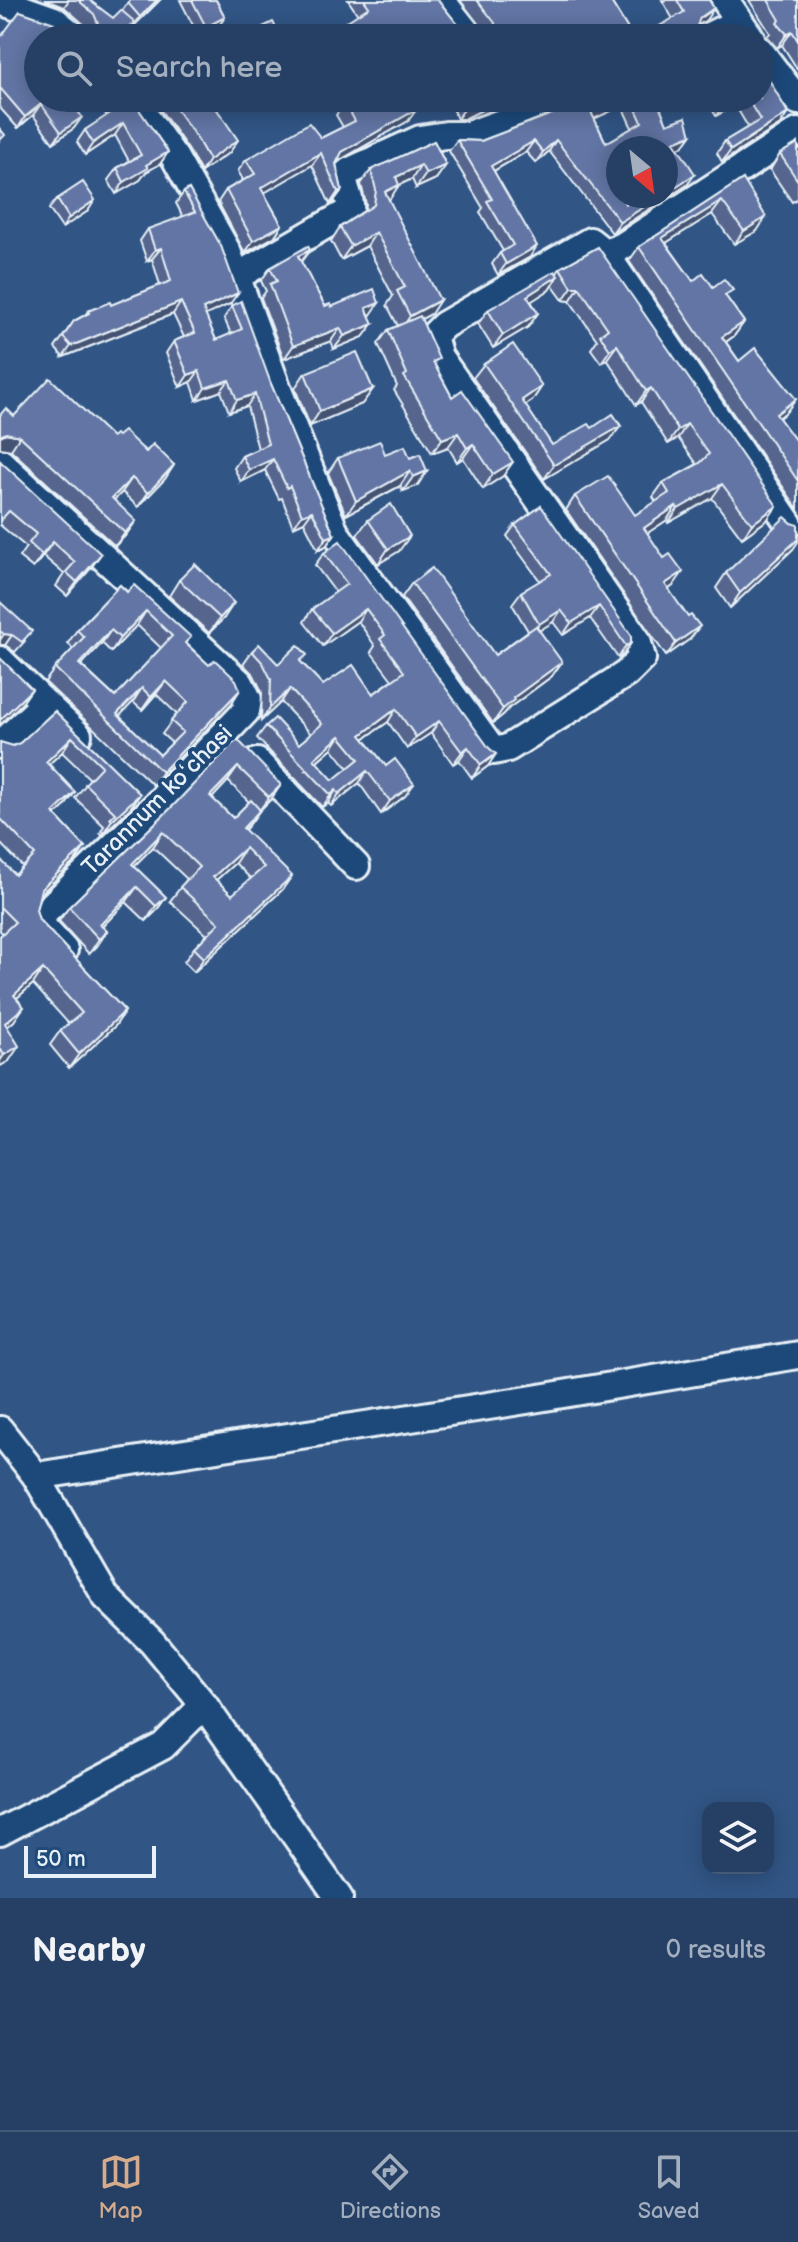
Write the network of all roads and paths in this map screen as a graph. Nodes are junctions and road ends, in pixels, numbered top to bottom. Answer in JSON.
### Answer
{"nodes":[{"id":1,"x":441,"y":0,"type":"edge"},
{"id":2,"x":0,"y":1,"type":"edge"},
{"id":3,"x":59,"y":24,"type":"edge"},
{"id":4,"x":460,"y":24,"type":"edge"},
{"id":5,"x":774,"y":69,"type":"edge"},
{"id":6,"x":798,"y":101,"type":"edge"},
{"id":7,"x":142,"y":112,"type":"edge"},
{"id":8,"x":513,"y":112,"type":"edge"},
{"id":9,"x":798,"y":132,"type":"edge"},
{"id":10,"x":605,"y":253,"type":"junction"},
{"id":11,"x":236,"y":277,"type":"junction"},
{"id":12,"x":0,"y":462,"type":"edge"},
{"id":13,"x":789,"y":524,"type":"edge"},
{"id":14,"x":0,"y":660,"type":"edge"},
{"id":15,"x":44,"y":704,"type":"junction"},
{"id":16,"x":227,"y":730,"type":"junction"},
{"id":17,"x":0,"y":745,"type":"edge"},
{"id":18,"x":99,"y":756,"type":"edge"},
{"id":19,"x":132,"y":787,"type":"edge"},
{"id":20,"x":153,"y":808,"type":"junction"},
{"id":21,"x":356,"y":866,"type":"dead end"},
{"id":22,"x":83,"y":971,"type":"edge"},
{"id":23,"x":798,"y":1355,"type":"edge"},
{"id":24,"x":0,"y":1430,"type":"edge"},
{"id":25,"x":36,"y":1476,"type":"junction"},
{"id":26,"x":204,"y":1705,"type":"junction"},
{"id":27,"x":0,"y":1832,"type":"edge"},
{"id":28,"x":339,"y":1898,"type":"edge"}],
"edges":[{"from":1,"to":4,"type":"street"},
{"from":2,"to":3,"type":"street"},
{"from":5,"to":6,"type":"street"},
{"from":7,"to":11,"type":"street"},
{"from":8,"to":11,"type":"street"},
{"from":9,"to":10,"type":"street"},
{"from":10,"to":11,"type":"street"},
{"from":10,"to":13,"type":"street"},
{"from":12,"to":16,"type":"street","name":"Tarannum koʻchasi"},
{"from":14,"to":15,"type":"street"},
{"from":15,"to":17,"type":"street"},
{"from":15,"to":18,"type":"street"},
{"from":16,"to":20,"type":"street","name":"Tarannum koʻchasi"},
{"from":16,"to":21,"type":"street"},
{"from":19,"to":20,"type":"street"},
{"from":20,"to":22,"type":"street","name":"Tarannum koʻchasi"},
{"from":23,"to":25,"type":"street"},
{"from":24,"to":25,"type":"street"},
{"from":25,"to":26,"type":"street"},
{"from":26,"to":27,"type":"street"},
{"from":26,"to":28,"type":"street"}]}
